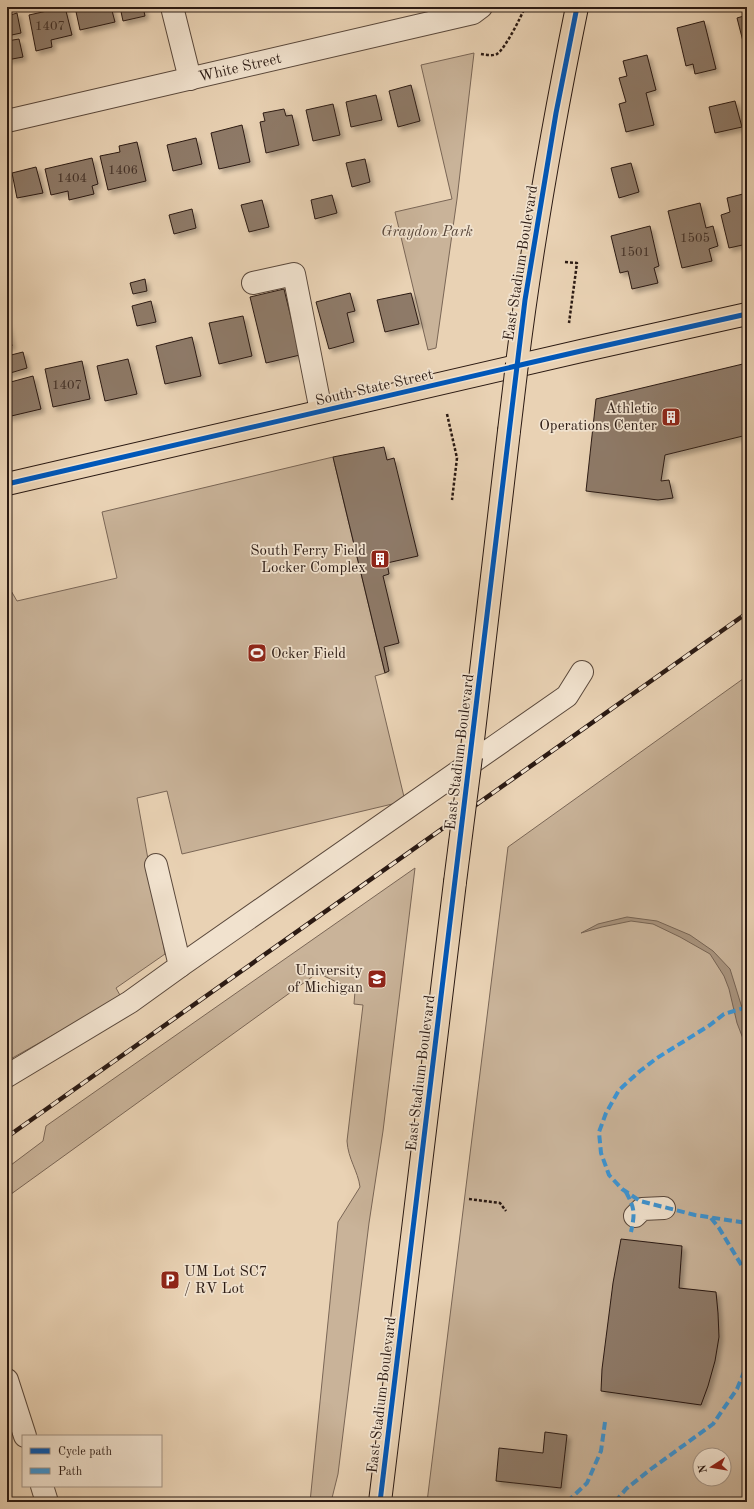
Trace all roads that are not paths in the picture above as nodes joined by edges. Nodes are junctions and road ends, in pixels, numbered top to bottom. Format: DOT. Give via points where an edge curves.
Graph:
graph roads {
  1 [pos="172,7"];
  2 [pos="577,7"];
  3 [pos="477,10"];
  4 [pos="190,79"];
  5 [pos="7,121"];
  6 [pos="253,283"];
  7 [pos="747,314"];
  8 [pos="321,411"];
  9 [pos="7,484"];
  10 [pos="582,672"];
  11 [pos="156,865"];
  12 [pos="180,966"];
  13 [pos="7,1076"];
  14 [pos="664,1208"];
  15 [pos="635,1216"];
  16 [pos="7,1380"];
  17 [pos="25,1435"];
  18 [pos="42,1487"];
  19 [pos="47,1502"];
  20 [pos="380,1502"];
  1 -- 4 [label="street"];
  2 -- 20 [label="main road, East Stadium Boulevard, bridge" via="556,113 525,300"];
  3 -- 4 [label="street, White Street"];
  4 -- 5 [label="street, White Street"];
  6 -- 8 [label="street" via="294,274"];
  7 -- 8 [label="main road, South State Street"];
  8 -- 9 [label="main road, South State Street"];
  10 -- 12 [label="street" via="567,696"];
  11 -- 12 [label="street"];
  12 -- 13 [label="street" via="130,1002"];
  14 -- 15 [label="street" via="642,1210"];
  16 -- 17 [label="street"];
  18 -- 19 [label="street"];
}
